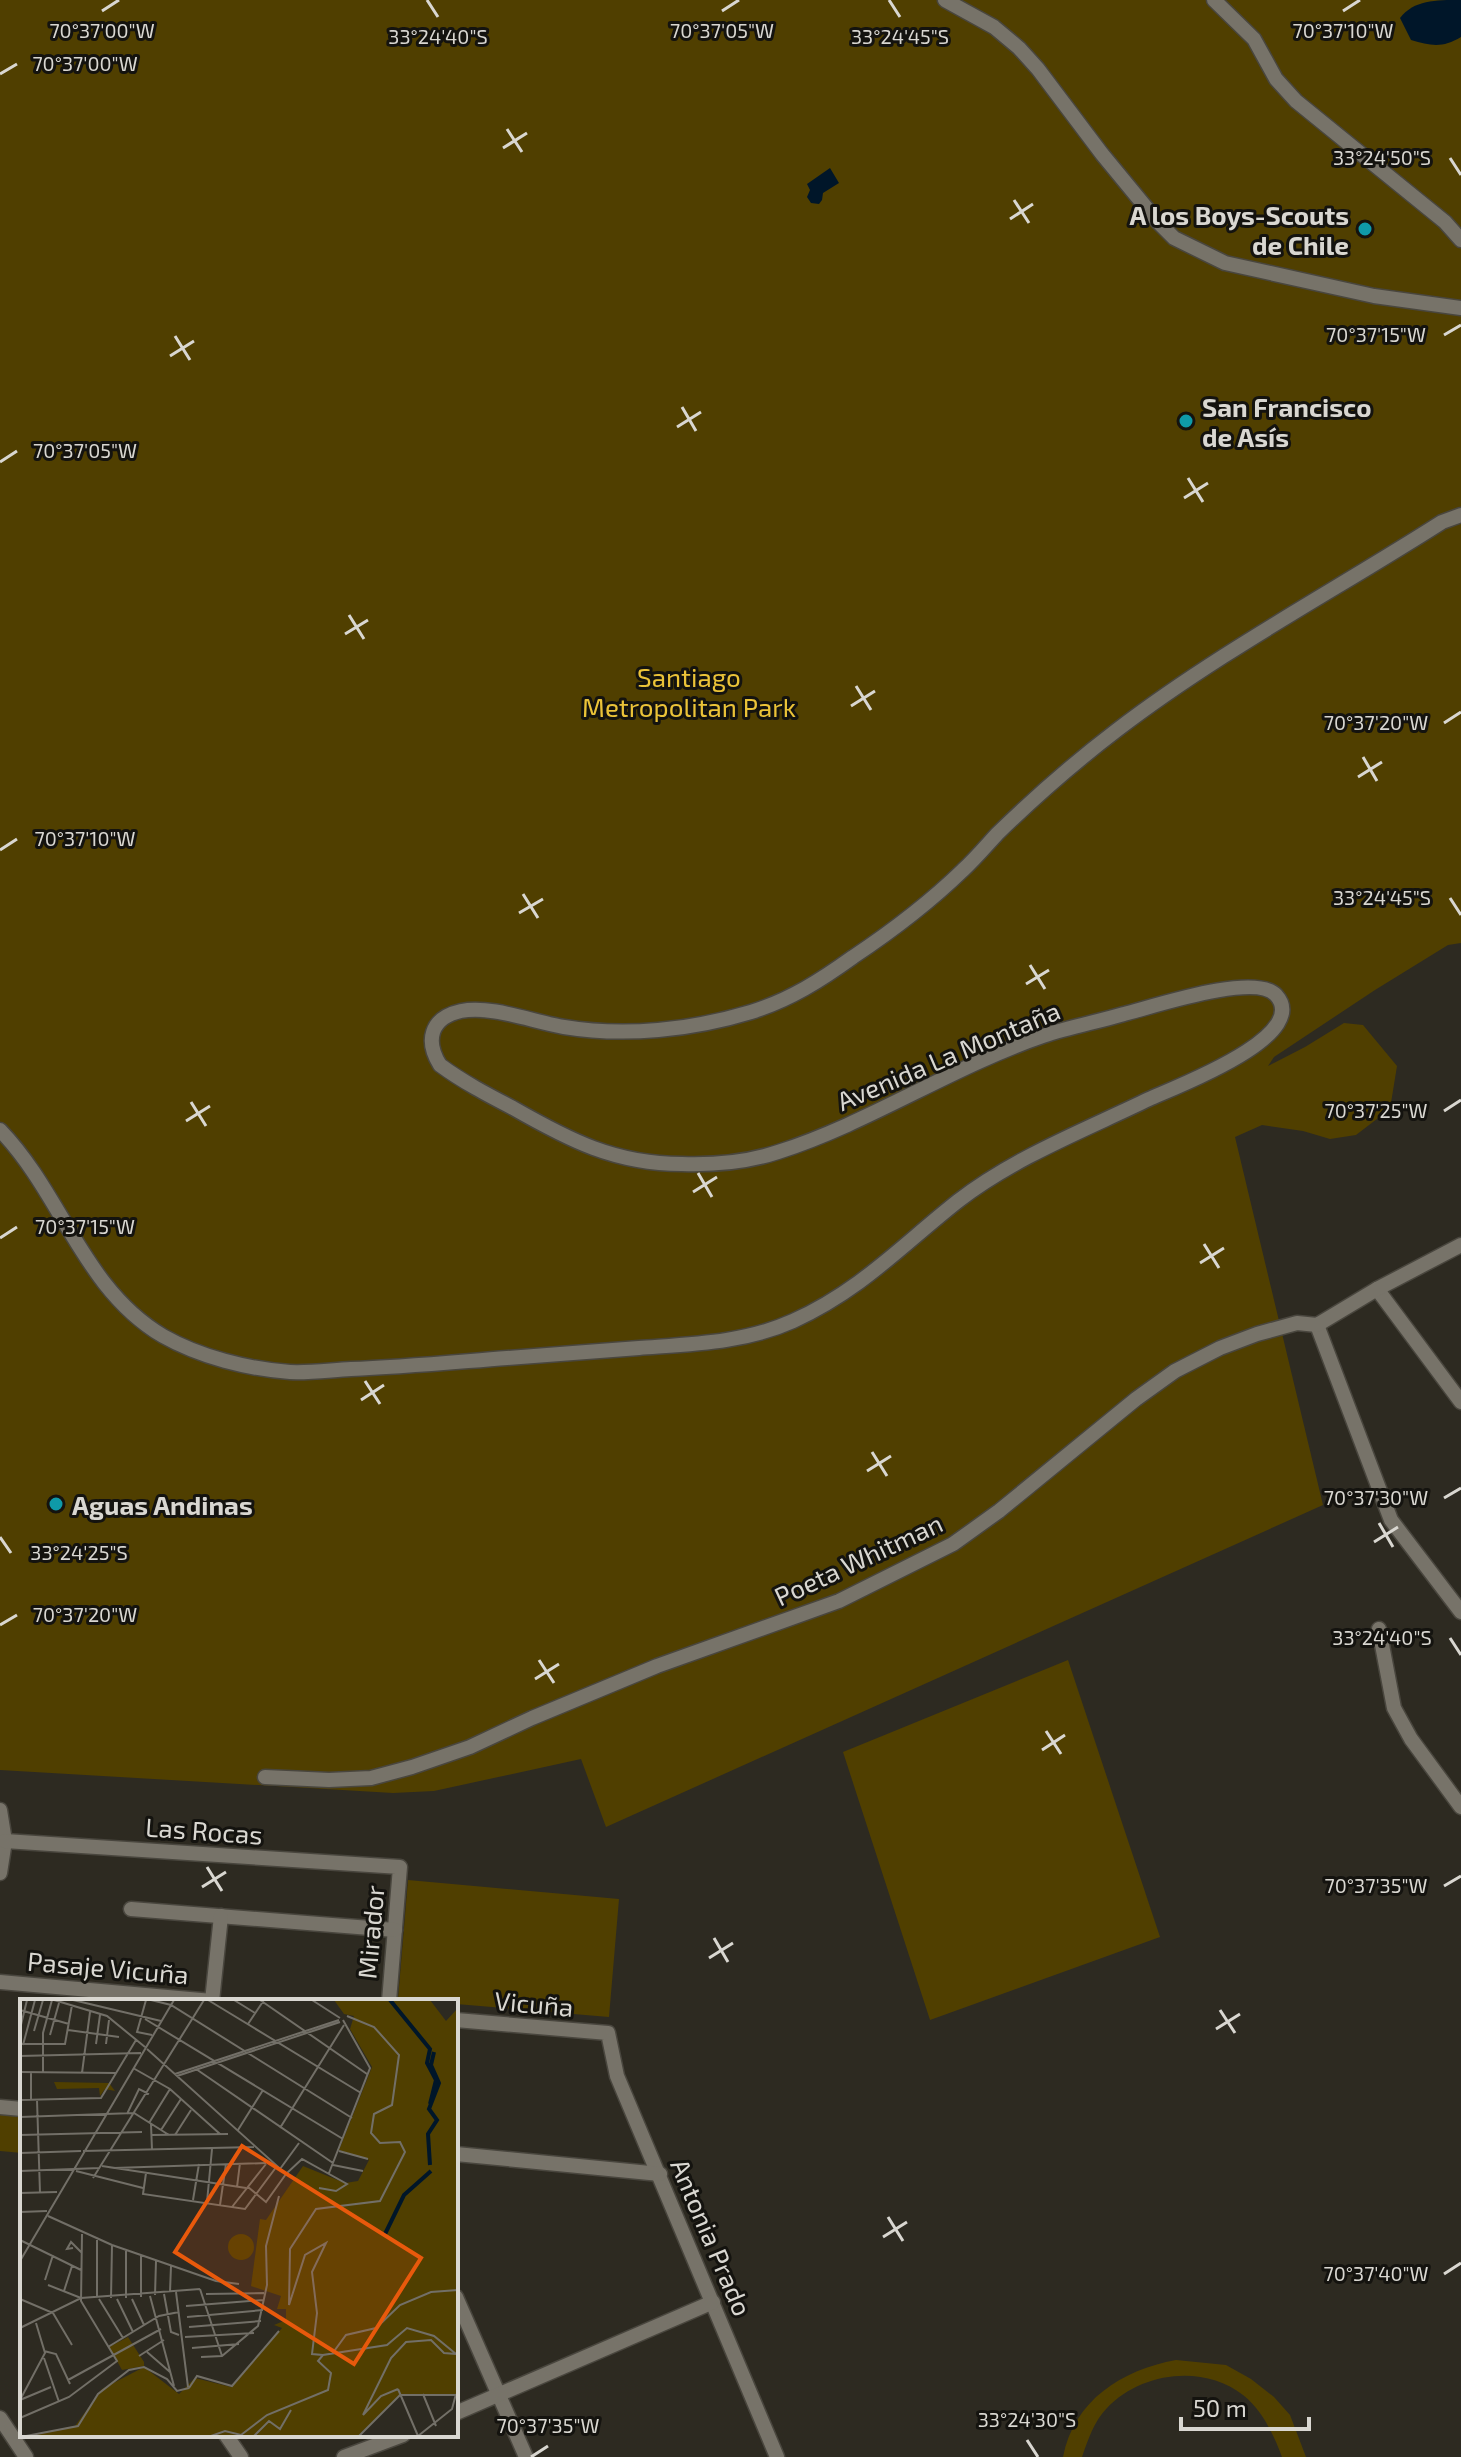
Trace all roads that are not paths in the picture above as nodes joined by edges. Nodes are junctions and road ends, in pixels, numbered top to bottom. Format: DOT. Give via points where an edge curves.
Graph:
graph roads {
  1 [pos="945,0"];
  2 [pos="1214,0"];
  3 [pos="1461,240"];
  4 [pos="1461,308"];
  5 [pos="1461,515"];
  6 [pos="0,1130"];
  7 [pos="1461,1245"];
  8 [pos="1377,1289"];
  9 [pos="1317,1325"];
  10 [pos="1461,1402"];
  11 [pos="1461,1612"];
  12 [pos="1379,1629"];
  13 [pos="265,1777"];
  14 [pos="1461,1807"];
  15 [pos="0,1810"];
  16 [pos="5,1841"];
  17 [pos="400,1867"];
  18 [pos="0,1873"];
  19 [pos="131,1909"];
  20 [pos="221,1916"];
  21 [pos="395,1930"];
  22 [pos="0,1982"];
  23 [pos="190,1999"];
  24 [pos="212,1999"];
  25 [pos="389,1999"];
  26 [pos="458,2020"];
  27 [pos="608,2033"];
  28 [pos="458,2154"];
  29 [pos="660,2174"];
  30 [pos="458,2302"];
  31 [pos="713,2302"];
  32 [pos="499,2395"];
  33 [pos="458,2412"];
  34 [pos="0,2418"];
  35 [pos="227,2437"];
  36 [pos="398,2437"];
  37 [pos="771,2455"];
  38 [pos="26,2457"];
  39 [pos="241,2457"];
  40 [pos="344,2457"];
  41 [pos="526,2457"];
  1 -- 4 [label="street" via="994,27 1019,48 1174,238 1225,263 1374,296"];
  2 -- 3 [label="street" via="1254,39 1276,79 1296,101"];
  5 -- 6 [label="street, Avenida La Montaña" via="1182,683 1042,793 889,933 785,1000 716,1021 653,1030 565,1027 476,1009 451,1014 434,1028 432,1052 440,1065 547,1128 611,1155 685,1165 781,1152 1045,1035 1224,989 1261,987 1275,994 1280,1017 1272,1032 1252,1048 1008,1168 848,1291 782,1326 721,1342 376,1368 291,1372 238,1363 161,1334 120,1301 92,1267 33,1168"];
  7 -- 8 [label="street, Poeta Whitman"];
  8 -- 9 [label="street, Poeta Whitman"];
  8 -- 10 [label="street"];
  9 -- 11 [label="street" via="1391,1520"];
  9 -- 13 [label="street, Poeta Whitman" via="1297,1323 1257,1334 1175,1371 953,1544 839,1601 657,1666 412,1767 371,1778"];
  12 -- 14 [label="street" via="1397,1716"];
  15 -- 16 [label="street"];
  16 -- 17 [label="street, Las Rocas"];
  16 -- 18 [label="street"];
  17 -- 21 [label="street, Mirador"];
  19 -- 20 [label="street"];
  20 -- 21 [label="street"];
  20 -- 24 [label="street"];
  21 -- 25 [label="street, Mirador"];
  22 -- 23 [label="street, Pasaje Vicuña"];
  26 -- 27 [label="street, Vicuña"];
  27 -- 29 [label="street, Antonia Prado" via="617,2076"];
  28 -- 29 [label="street"];
  29 -- 31 [label="street, Antonia Prado"];
  30 -- 32 [label="street"];
  31 -- 32 [label="street"];
  31 -- 37 [label="street, Antonia Prado"];
  32 -- 33 [label="street"];
  32 -- 41 [label="street"];
  34 -- 38 [label="street"];
  35 -- 39 [label="street"];
  36 -- 40 [label="street"];
}
